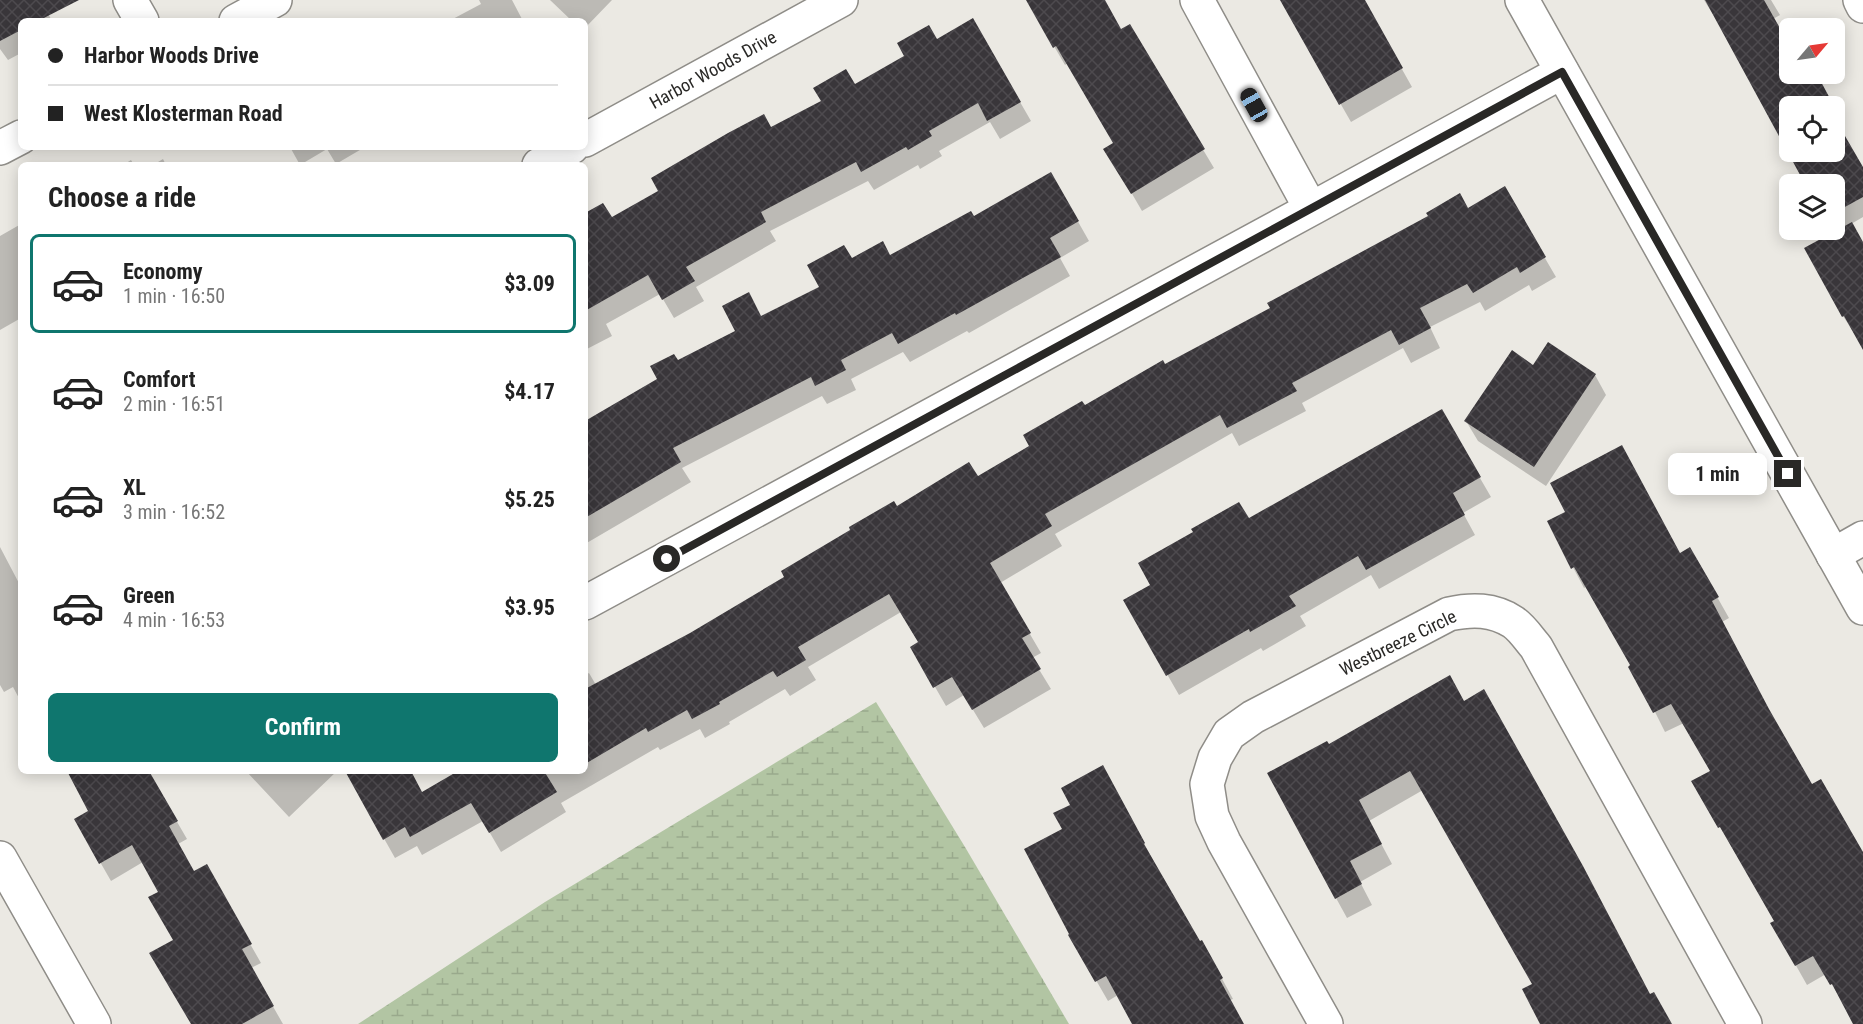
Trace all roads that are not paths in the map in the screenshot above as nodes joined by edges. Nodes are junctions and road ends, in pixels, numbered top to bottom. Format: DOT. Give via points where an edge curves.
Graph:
graph roads {
  1 [pos="130,0"];
  2 [pos="275,0"];
  3 [pos="841,0"];
  4 [pos="1197,0"];
  5 [pos="1522,0"];
  6 [pos="1860,0"];
  7 [pos="1863,6"];
  8 [pos="140,18"];
  9 [pos="242,18"];
  10 [pos="1562,72"];
  11 [pos="588,138"];
  12 [pos="18,139"];
  13 [pos="0,148"];
  14 [pos="566,150"];
  15 [pos="544,162"];
  16 [pos="1311,209"];
  17 [pos="1863,538"];
  18 [pos="1833,555"];
  19 [pos="588,601"];
  20 [pos="1863,608"];
  21 [pos="0,858"];
  22 [pos="94,1024"];
  23 [pos="1326,1024"];
  24 [pos="1745,1024"];
  1 -- 8 [label="street"];
  2 -- 9 [label="street"];
  3 -- 11 [label="street, Harbor Woods Drive"];
  4 -- 16 [label="street"];
  5 -- 10 [label="street"];
  6 -- 7 [label="street"];
  10 -- 16 [label="street"];
  10 -- 18 [label="street"];
  12 -- 13 [label="street"];
  14 -- 15 [label="street"];
  16 -- 19 [label="street"];
  17 -- 18 [label="street"];
  18 -- 20 [label="street"];
  21 -- 22 [label="street"];
  23 -- 24 [label="street, Westbreeze Circle" via="1224,842 1212,816 1206,784 1229,734 1253,717 1449,614 1469,610 1488,611 1514,623 1536,647"];
}
